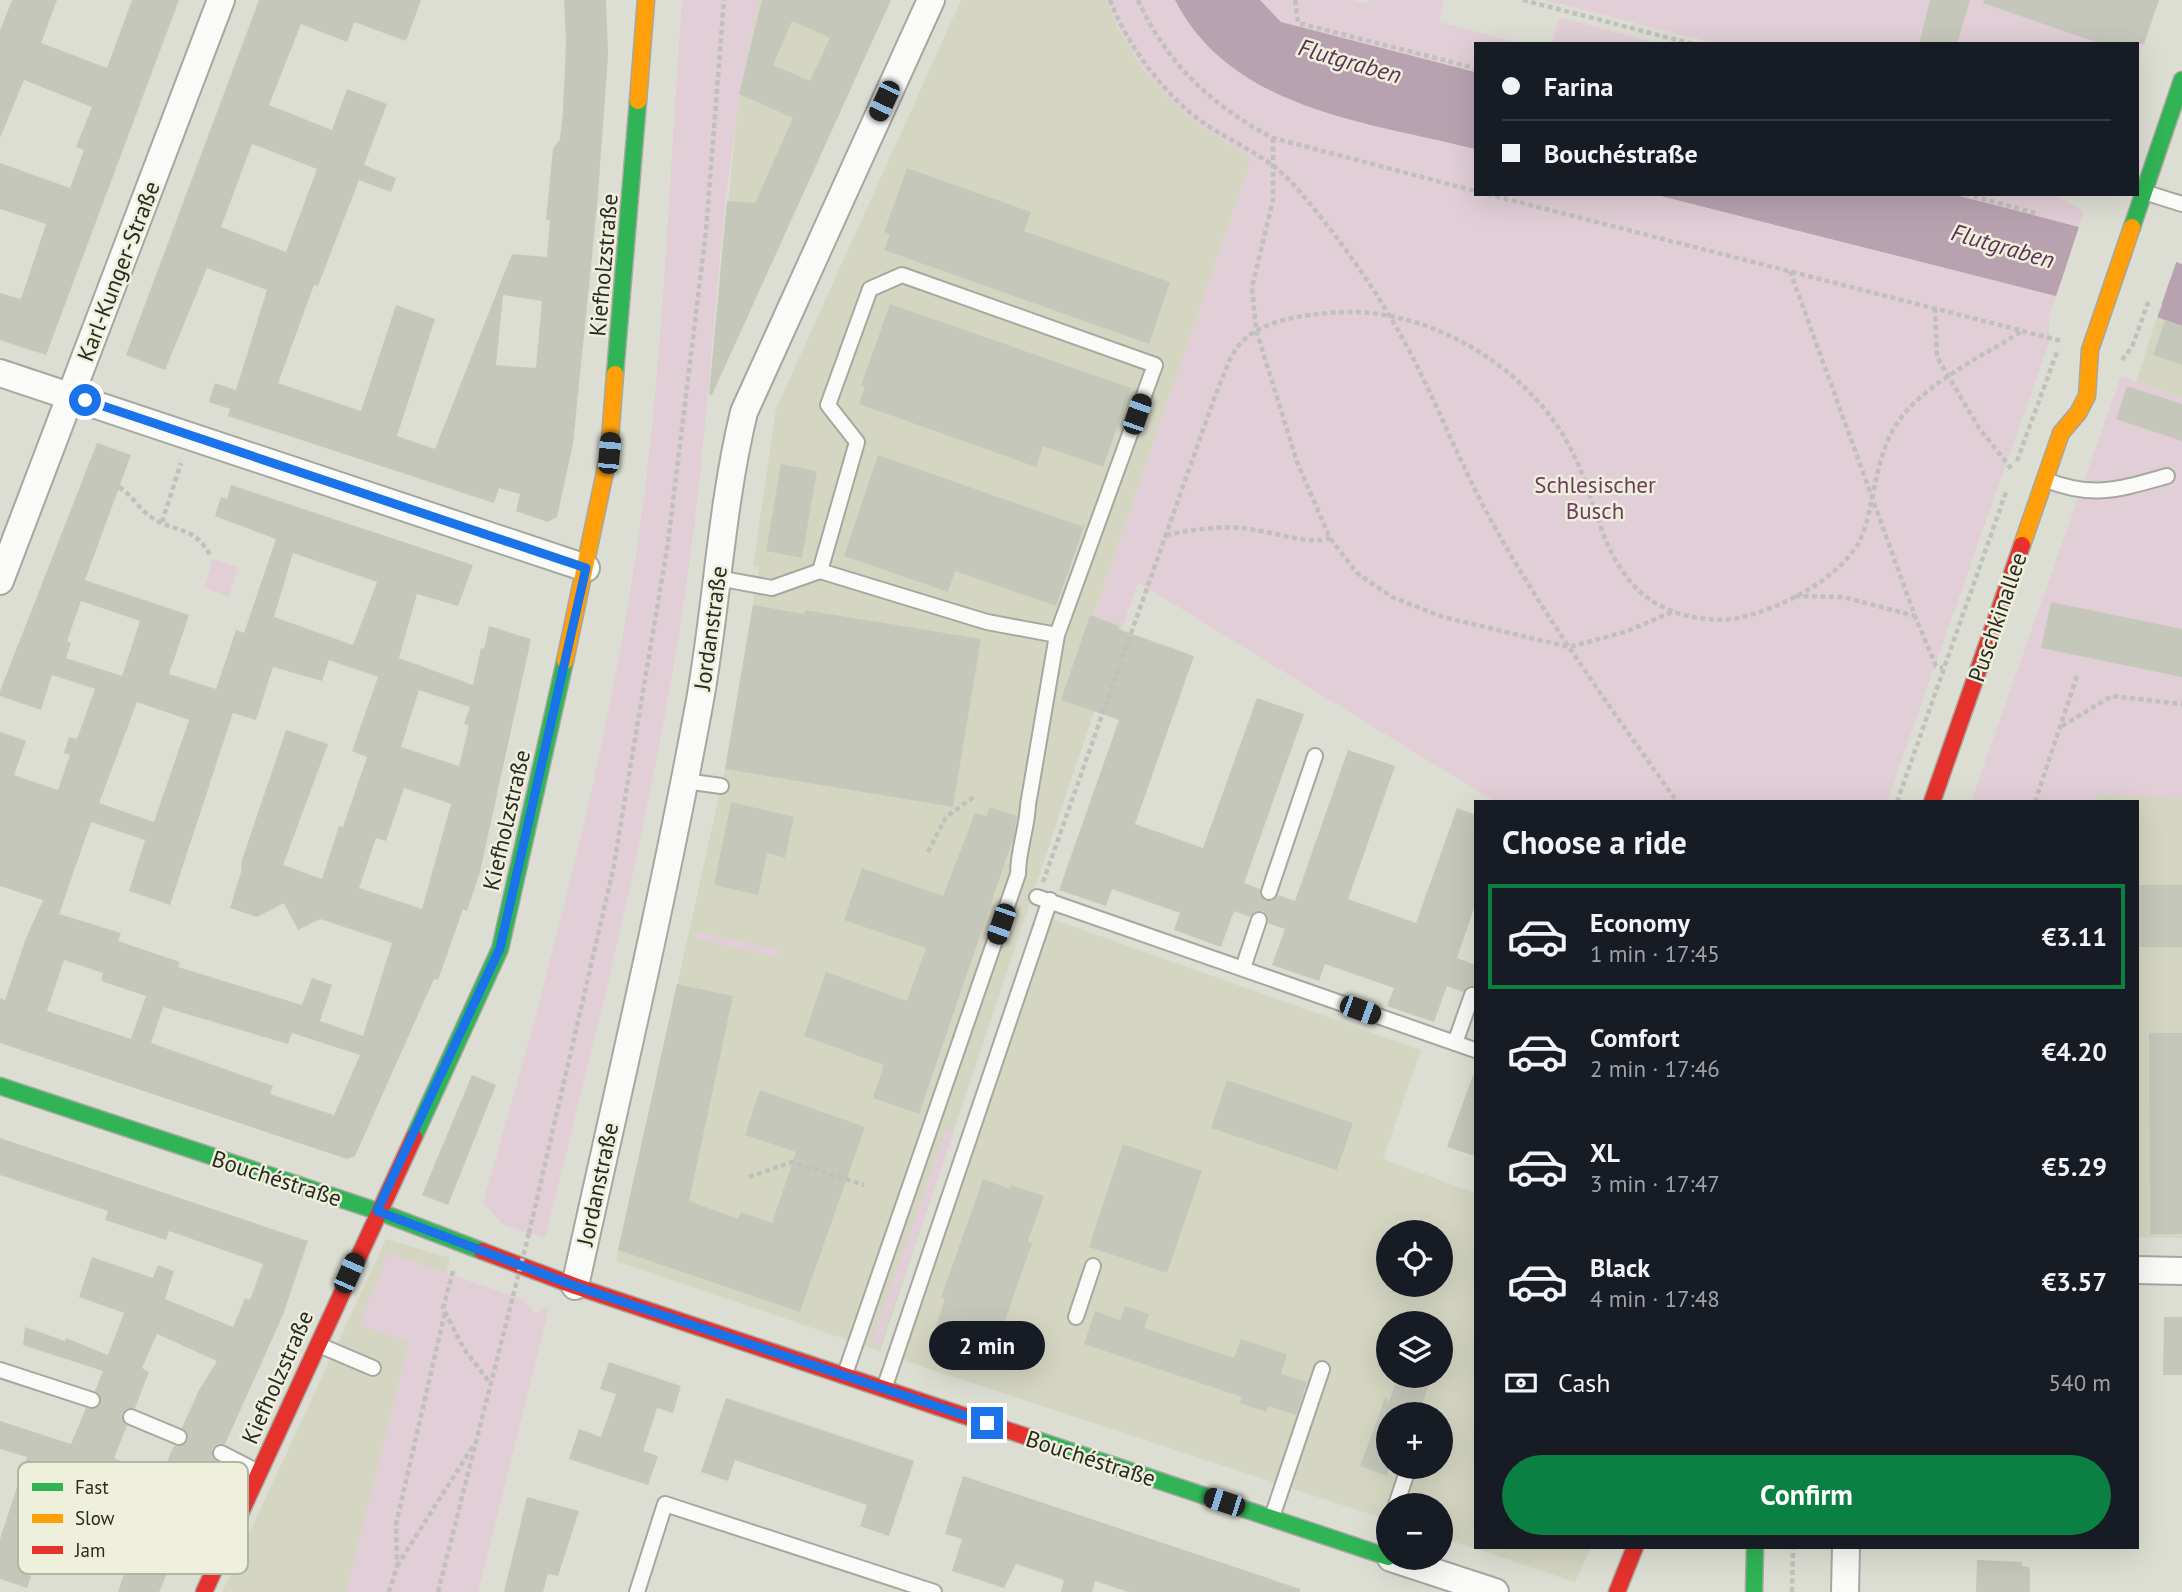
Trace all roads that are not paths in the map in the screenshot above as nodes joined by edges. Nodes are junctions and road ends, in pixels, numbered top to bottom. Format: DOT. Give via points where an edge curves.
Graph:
graph roads {
  1 [pos="221,0"];
  2 [pos="646,0"];
  3 [pos="931,0"];
  4 [pos="2182,79"];
  5 [pos="2144,193"];
  6 [pos="2182,204"];
  7 [pos="2092,343"];
  8 [pos="2073,368"];
  9 [pos="0,373"];
  10 [pos="70,395"];
  11 [pos="2057,413"];
  12 [pos="2061,433"];
  13 [pos="2167,476"];
  14 [pos="2045,479"];
  15 [pos="586,568"];
  16 [pos="821,571"];
  17 [pos="718,578"];
  18 [pos="0,580"];
  19 [pos="1057,635"];
  20 [pos="1315,756"];
  21 [pos="685,781"];
  22 [pos="721,786"];
  23 [pos="1933,800"];
  24 [pos="1269,892"];
  25 [pos="1259,920"];
  26 [pos="1243,968"];
  27 [pos="1472,995"];
  28 [pos="1455,1043"];
  29 [pos="1474,1050"];
  30 [pos="0,1086"];
  31 [pos="377,1211"];
  32 [pos="1093,1266"];
  33 [pos="2139,1270"];
  34 [pos="2182,1271"];
  35 [pos="575,1286"];
  36 [pos="1076,1317"];
  37 [pos="317,1344"];
  38 [pos="373,1368"];
  39 [pos="1322,1369"];
  40 [pos="0,1370"];
  41 [pos="844,1375"];
  42 [pos="884,1389"];
  43 [pos="92,1400"];
  44 [pos="131,1417"];
  45 [pos="179,1437"];
  46 [pos="221,1453"];
  47 [pos="239,1462"];
  48 [pos="248,1466"];
  49 [pos="259,1472"];
  50 [pos="248,1496"];
  51 [pos="1272,1518"];
  52 [pos="1376,1548"];
  53 [pos="1634,1549"];
  54 [pos="1755,1549"];
  55 [pos="1846,1549"];
  56 [pos="1436,1570"];
  57 [pos="212,1574"];
  58 [pos="204,1592"];
  59 [pos="638,1592"];
  60 [pos="934,1592"];
  61 [pos="1494,1592"];
  62 [pos="1617,1592"];
  63 [pos="1754,1592"];
  64 [pos="1845,1592"];
  1 -- 10 [label="street, Karl-Kunger-Straße"];
  2 -- 15 [label="street, Kiefholzstraße" via="609,453"];
  3 -- 17 [label="street, Jordanstraße" via="744,412 733,459"];
  4 -- 5 [label="street"];
  5 -- 6 [label="lane"];
  5 -- 7 [label="street"];
  7 -- 8 [label="street"];
  7 -- 12 [label="street, Puschkinallee" via="2091,386 2081,412"];
  9 -- 10 [label="street"];
  10 -- 15 [label="street"];
  10 -- 18 [label="street, Karl-Kunger-Straße"];
  11 -- 12 [label="street"];
  12 -- 14 [label="street, Puschkinallee"];
  13 -- 14 [label="lane" via="2116,490 2085,491"];
  14 -- 23 [label="street, Puschkinallee"];
  15 -- 31 [label="street, Kiefholzstraße" via="500,948"];
  16 -- 17 [label="lane" via="772,588"];
  16 -- 19 [label="lane" via="987,622"];
  16 -- 19 [label="lane" via="857,442 828,405 870,289 902,275 1154,365"];
  17 -- 21 [label="street, Jordanstraße"];
  19 -- 41 [label="lane" via="1018,874"];
  20 -- 24 [label="lane"];
  21 -- 22 [label="lane"];
  21 -- 35 [label="street, Jordanstraße"];
  25 -- 26 [label="lane"];
  26 -- 28 [label="lane"];
  26 -- 42 [label="lane" via="1043,899"];
  27 -- 28 [label="lane"];
  28 -- 29 [label="lane"];
  30 -- 31 [label="street, Bouchéstraße"];
  31 -- 35 [label="street, Bouchéstraße"];
  31 -- 37 [label="street, Kiefholzstraße"];
  32 -- 36 [label="lane"];
  33 -- 34 [label="street"];
  35 -- 41 [label="street, Bouchéstraße"];
  37 -- 38 [label="lane"];
  37 -- 49 [label="street, Kiefholzstraße"];
  39 -- 51 [label="lane"];
  40 -- 43 [label="lane"];
  41 -- 42 [label="street, Bouchéstraße"];
  42 -- 51 [label="street, Bouchéstraße"];
  44 -- 45 [label="lane"];
  46 -- 47 [label="lane"];
  48 -- 49 [label="lane"];
  49 -- 50 [label="street, Kiefholzstraße"];
  51 -- 52 [label="street, Bouchéstraße"];
  53 -- 62 [label="street"];
  54 -- 63 [label="street"];
  55 -- 64 [label="street"];
  56 -- 61 [label="street, Bouchéstraße"];
  57 -- 58 [label="street, Kiefholzstraße"];
  59 -- 60 [label="lane" via="665,1504"];
}
